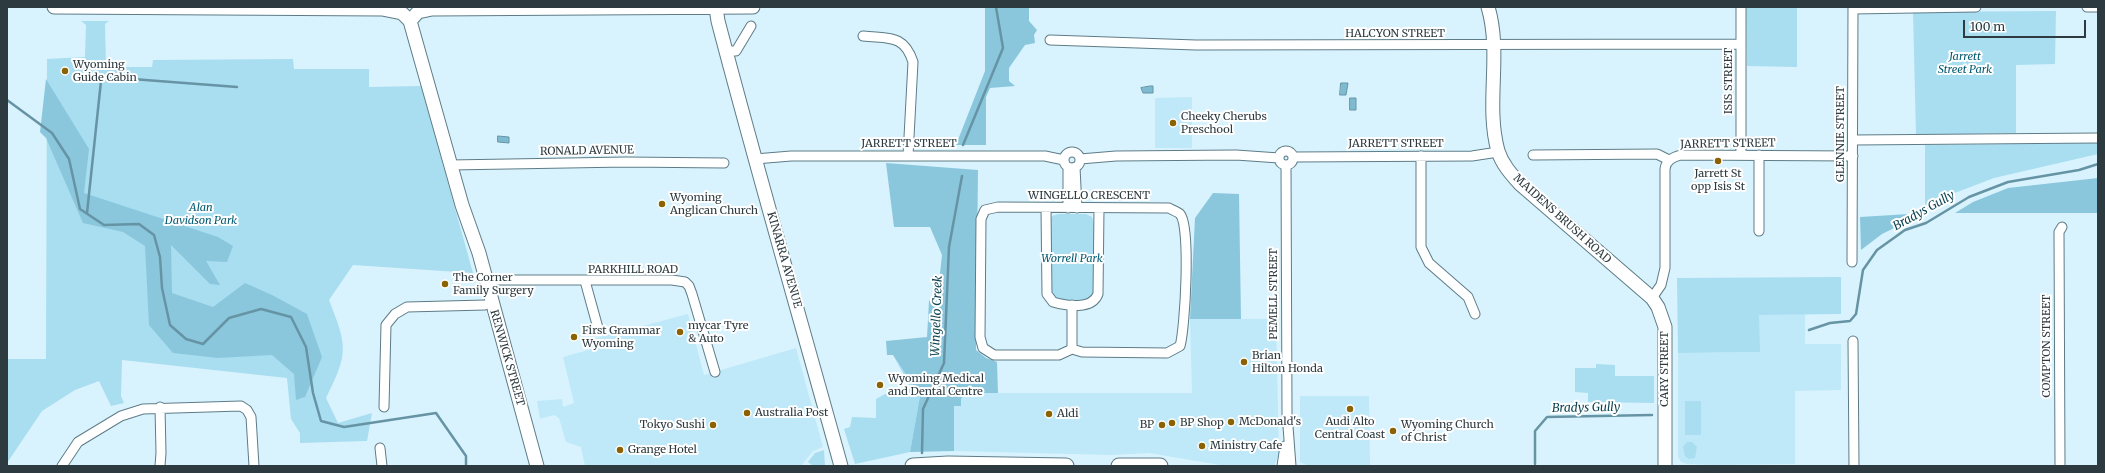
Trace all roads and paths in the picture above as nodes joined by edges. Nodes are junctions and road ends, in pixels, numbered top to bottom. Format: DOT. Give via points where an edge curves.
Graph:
graph roads {
  1 [pos="54,7"];
  2 [pos="754,7"];
  3 [pos="1488,7"];
  4 [pos="1741,7"];
  5 [pos="1976,7"];
  6 [pos="2087,7"];
  7 [pos="2098,7"];
  8 [pos="361,8"];
  9 [pos="716,8"];
  10 [pos="1853,8"];
  11 [pos="410,21"];
  12 [pos="751,26"];
  13 [pos="863,36"];
  14 [pos="1050,40"];
  15 [pos="1741,44"];
  16 [pos="1494,46"];
  17 [pos="726,51"];
  18 [pos="2098,138"];
  19 [pos="1854,140"];
  20 [pos="1498,152"];
  21 [pos="1533,155"];
  22 [pos="1741,155"];
  23 [pos="908,156"];
  24 [pos="1421,156"];
  25 [pos="1758,156"];
  26 [pos="1853,156"];
  27 [pos="754,158"];
  28 [pos="1080,159"];
  29 [pos="1669,160"];
  30 [pos="1283,162"];
  31 [pos="724,163"];
  32 [pos="1069,164"];
  33 [pos="450,165"];
  34 [pos="1073,208"];
  35 [pos="1046,209"];
  36 [pos="1099,209"];
  37 [pos="2062,227"];
  38 [pos="1759,231"];
  39 [pos="1852,262"];
  40 [pos="482,281"];
  41 [pos="585,281"];
  42 [pos="1652,298"];
  43 [pos="489,305"];
  44 [pos="1072,305"];
  45 [pos="1475,314"];
  46 [pos="598,328"];
  47 [pos="1853,341"];
  48 [pos="1072,349"];
  49 [pos="499,358"];
  50 [pos="715,372"];
  51 [pos="160,407"];
  52 [pos="384,407"];
  53 [pos="524,416"];
  54 [pos="1287,423"];
  55 [pos="380,448"];
  56 [pos="62,466"];
  57 [pos="160,466"];
  58 [pos="254,466"];
  59 [pos="382,466"];
  60 [pos="529,466"];
  61 [pos="533,466"];
  62 [pos="537,466"];
  63 [pos="841,466"];
  64 [pos="913,466"];
  65 [pos="1066,466"];
  66 [pos="1119,466"];
  67 [pos="1160,466"];
  68 [pos="1282,466"];
  69 [pos="1291,466"];
  70 [pos="1665,466"];
  71 [pos="1854,466"];
  72 [pos="2060,466"];
  1 -- 8 [label="street"];
  2 -- 9 [label="street"];
  3 -- 16 [label="street, MAIDENS BRUSH ROAD"];
  4 -- 15 [label="street, ISIS STREET"];
  5 -- 10 [label="street"];
  6 -- 7 [label="street"];
  8 -- 11 [label="street" via="393,9 402,12"];
  9 -- 11 [label="street" via="432,9 418,12"];
  9 -- 17 [label="street, KINARRA AVENUE"];
  10 -- 19 [label="street, GLENNIE STREET"];
  11 -- 33 [label="street, RENWICK STREET"];
  12 -- 17 [label="street" via="736,51"];
  13 -- 23 [label="street" via="891,39 900,42 909,50 913,62"];
  14 -- 16 [label="street, HALCYON STREET" via="1196,45"];
  15 -- 16 [label="street, HALCYON STREET"];
  15 -- 22 [label="street, ISIS STREET"];
  16 -- 20 [label="street, MAIDENS BRUSH ROAD" via="1494,116"];
  17 -- 27 [label="street, KINARRA AVENUE"];
  18 -- 19 [label="street"];
  19 -- 26 [label="street, GLENNIE STREET"];
  20 -- 24 [label="street, JARRETT STREET" via="1472,156"];
  20 -- 42 [label="street, MAIDENS BRUSH ROAD" via="1506,168 1520,184"];
  21 -- 29 [label="street, JARRETT STREET" via="1657,154"];
  22 -- 25 [label="street, JARRETT STREET"];
  22 -- 29 [label="street, JARRETT STREET" via="1681,155"];
  23 -- 27 [label="street, JARRETT STREET"];
  23 -- 32 [label="street, JARRETT STREET" via="1045,156"];
  24 -- 30 [label="street, JARRETT STREET" via="1294,157 1292,162"];
  24 -- 45 [label="street" via="1421,247 1429,263 1468,297"];
  25 -- 26 [label="street, JARRETT STREET"];
  25 -- 38 [label="street"];
  26 -- 39 [label="street, GLENNIE STREET"];
  27 -- 63 [label="street, KINARRA AVENUE"];
  28 -- 30 [label="street" via="1116,156 1205,156"];
  28 -- 32 [label="street" via="1080,163"];
  28 -- 32 [label="street" via="1076,152 1072,151 1065,155"];
  29 -- 42 [label="street" via="1665,169 1664,277"];
  30 -- 54 [label="street, PEMELL STREET"];
  31 -- 33 [label="street, RONALD AVENUE"];
  32 -- 34 [label="street"];
  33 -- 40 [label="street, RENWICK STREET" via="462,205 469,246"];
  34 -- 35 [label="street, WINGELLO CRESCENT"];
  34 -- 36 [label="street, WINGELLO CRESCENT"];
  35 -- 44 [label="street" via="1047,294 1053,302"];
  35 -- 48 [label="street, WINGELLO CRESCENT" via="998,207 985,210 981,219 980,336 983,348 994,355 1058,355"];
  36 -- 44 [label="street" via="1098,294 1096,300 1091,303"];
  36 -- 48 [label="street, WINGELLO CRESCENT" via="1169,208 1180,214 1185,225 1186,277 1182,339 1180,346 1168,353 1082,352"];
  37 -- 72 [label="street, COMPTON STREET" via="2059,232 2058,334"];
  40 -- 41 [label="street, PARKHILL ROAD"];
  40 -- 43 [label="street, RENWICK STREET"];
  41 -- 46 [label="street"];
  41 -- 50 [label="street, PARKHILL ROAD" via="685,282 692,294"];
  42 -- 70 [label="street, CARY STREET" via="1665,327"];
  43 -- 49 [label="street, RENWICK STREET"];
  43 -- 52 [label="street" via="407,307 395,314 386,325"];
  43 -- 53 [label="street, RENWICK STREET"];
  44 -- 48 [label="street"];
  47 -- 71 [label="street"];
  49 -- 53 [label="street" via="517,406"];
  49 -- 60 [label="street, RENWICK STREET"];
  51 -- 56 [label="street" via="143,408 100,427 78,442"];
  51 -- 57 [label="street"];
  51 -- 58 [label="street" via="241,406 247,410 252,426"];
  53 -- 61 [label="street" via="522,427"];
  53 -- 62 [label="street, RENWICK STREET"];
  54 -- 68 [label="street, PEMELL STREET"];
  54 -- 69 [label="street, PEMELL STREET"];
  55 -- 59 [label="street"];
  64 -- 65 [label="main road"];
  66 -- 67 [label="main road"];
}
